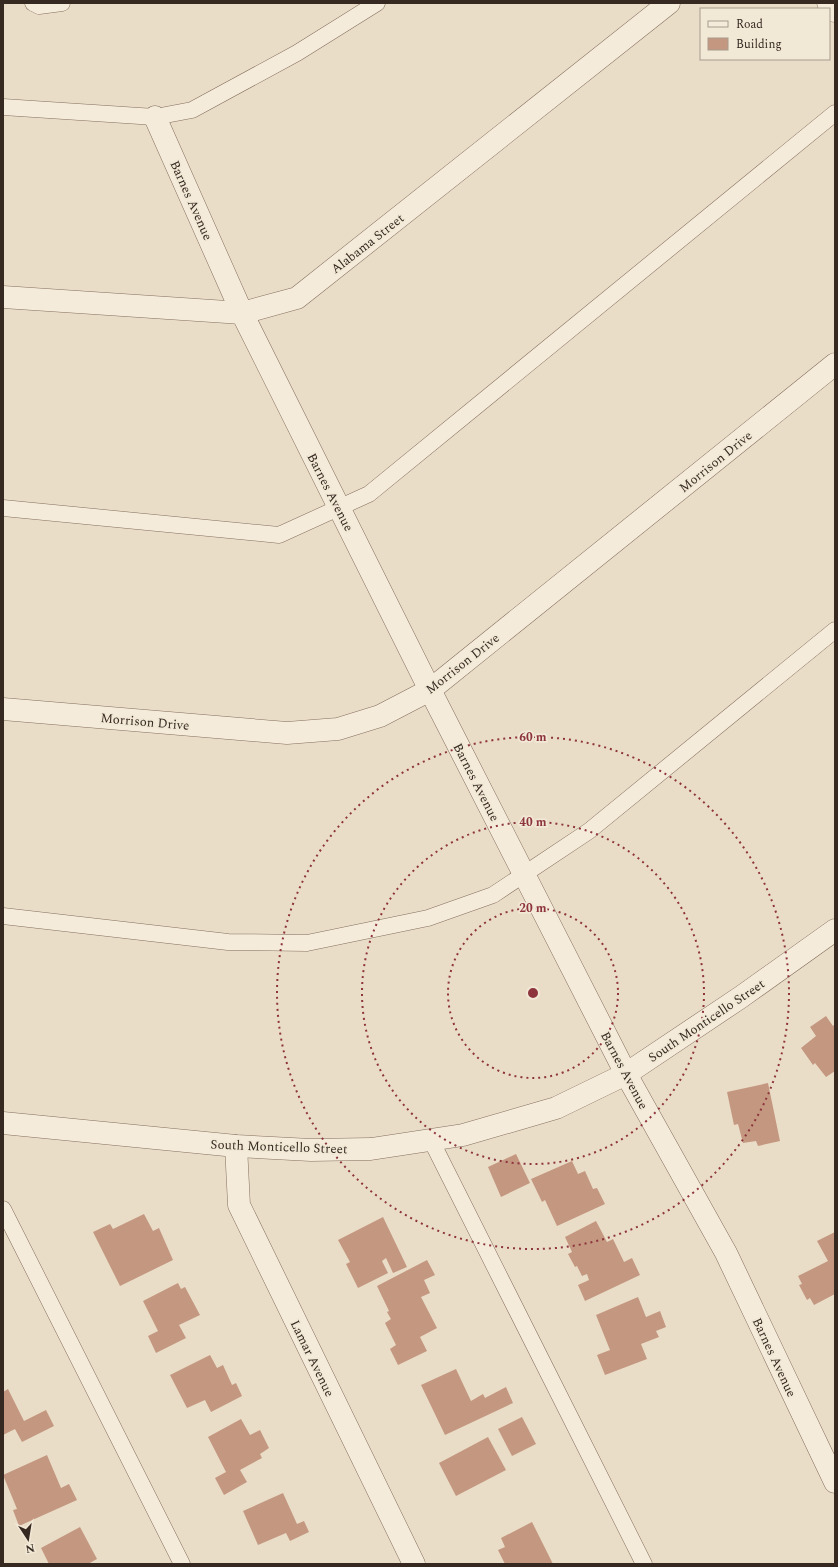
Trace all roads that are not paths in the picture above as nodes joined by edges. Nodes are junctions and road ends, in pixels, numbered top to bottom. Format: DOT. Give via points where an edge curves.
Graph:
graph roads {
  1 [pos="33,3"];
  2 [pos="62,3"];
  3 [pos="378,3"];
  4 [pos="669,3"];
  5 [pos="828,3"];
  6 [pos="835,11"];
  7 [pos="3,107"];
  8 [pos="835,113"];
  9 [pos="155,117"];
  10 [pos="3,297"];
  11 [pos="242,313"];
  12 [pos="835,364"];
  13 [pos="339,507"];
  14 [pos="3,508"];
  15 [pos="835,630"];
  16 [pos="430,690"];
  17 [pos="3,709"];
  18 [pos="524,875"];
  19 [pos="3,916"];
  20 [pos="835,930"];
  21 [pos="626,1074"];
  22 [pos="3,1123"];
  23 [pos="431,1140"];
  24 [pos="236,1146"];
  25 [pos="3,1209"];
  26 [pos="835,1482"];
  27 [pos="182,1564"];
  28 [pos="414,1564"];
  29 [pos="644,1564"];
  1 -- 2 [label="lane" via="38,6"];
  3 -- 9 [label="lane" via="297,54 192,110"];
  4 -- 11 [label="street, Alabama Street" via="297,298"];
  5 -- 6 [label="street"];
  7 -- 9 [label="lane"];
  8 -- 13 [label="lane" via="369,494"];
  9 -- 11 [label="street, Barnes Avenue"];
  10 -- 11 [label="street, Alabama Street"];
  11 -- 13 [label="street, Barnes Avenue"];
  12 -- 16 [label="street, Morrison Drive"];
  13 -- 14 [label="lane" via="279,535"];
  13 -- 16 [label="street, Barnes Avenue"];
  15 -- 18 [label="lane" via="589,831"];
  16 -- 17 [label="street, Morrison Drive" via="380,716 338,729 287,733"];
  16 -- 18 [label="street, Barnes Avenue"];
  18 -- 19 [label="lane" via="493,895 428,918 307,943 228,942"];
  18 -- 21 [label="street, Barnes Avenue"];
  20 -- 21 [label="street, South Monticello Street"];
  21 -- 23 [label="street, South Monticello Street" via="556,1108 463,1135"];
  21 -- 26 [label="street, Barnes Avenue" via="726,1253"];
  22 -- 24 [label="street, South Monticello Street"];
  23 -- 24 [label="street, South Monticello Street" via="371,1149 310,1150"];
  23 -- 29 [label="lane"];
  24 -- 28 [label="street, Lamar Avenue" via="239,1205"];
  25 -- 27 [label="lane"];
}
